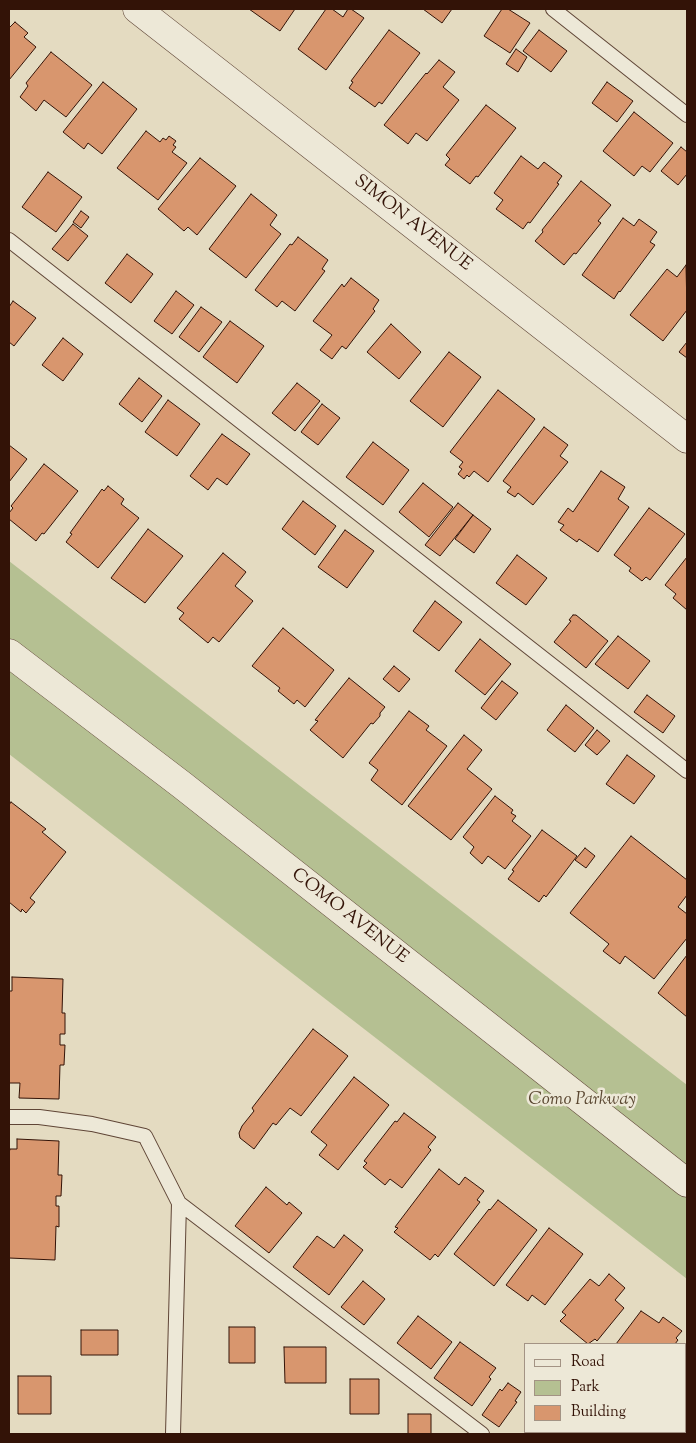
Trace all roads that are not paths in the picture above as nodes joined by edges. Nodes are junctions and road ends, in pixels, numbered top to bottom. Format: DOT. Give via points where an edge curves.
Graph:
graph roads {
  1 [pos="137,9"];
  2 [pos="553,9"];
  3 [pos="687,115"];
  4 [pos="9,240"];
  5 [pos="687,439"];
  6 [pos="9,653"];
  7 [pos="687,771"];
  8 [pos="9,1117"];
  9 [pos="687,1183"];
  10 [pos="179,1204"];
  11 [pos="173,1434"];
  12 [pos="482,1434"];
  1 -- 5 [label="street, SIMON AVENUE"];
  2 -- 3 [label="lane"];
  4 -- 7 [label="lane"];
  6 -- 9 [label="street, COMO AVENUE" via="182,785"];
  8 -- 10 [label="lane" via="39,1117 92,1124 145,1136"];
  10 -- 11 [label="lane"];
  10 -- 12 [label="lane"];
}
